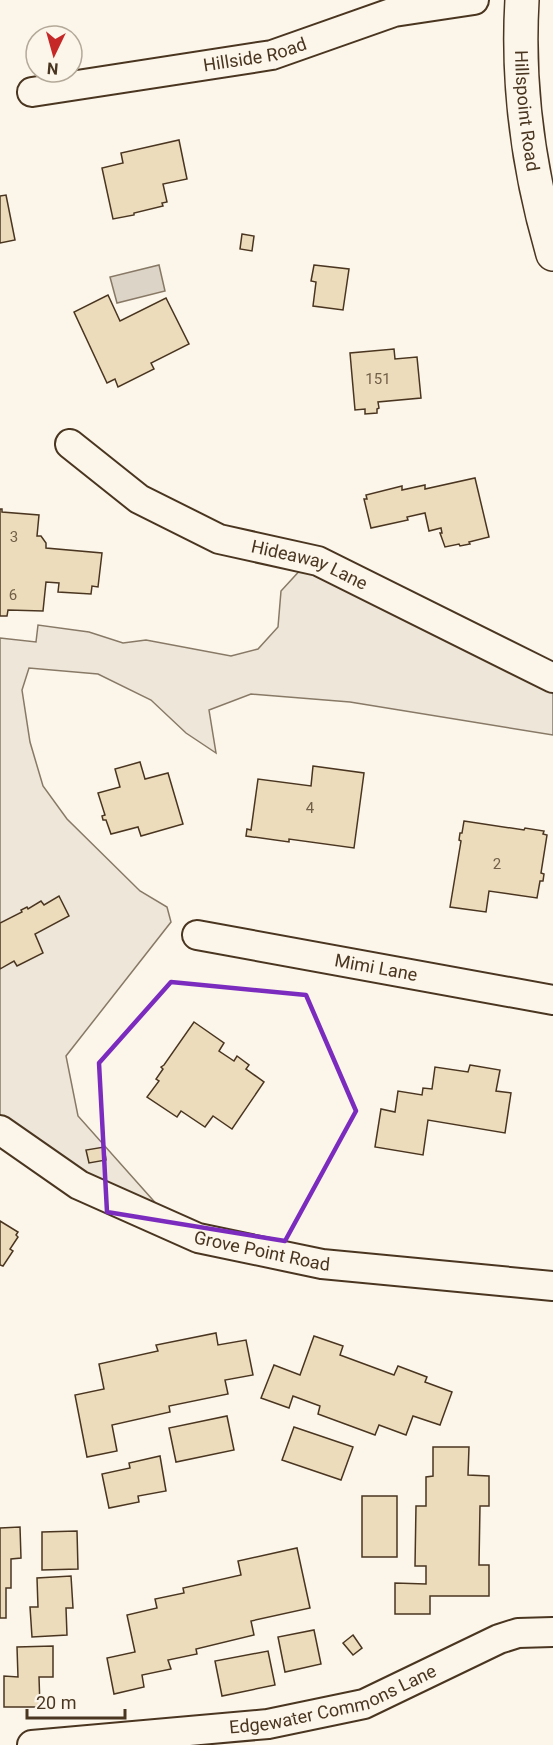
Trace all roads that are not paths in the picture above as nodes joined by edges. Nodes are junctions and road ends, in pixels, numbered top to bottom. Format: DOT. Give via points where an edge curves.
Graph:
graph roads {
  1 [pos="474,0"];
  2 [pos="522,0"];
  3 [pos="32,92"];
  4 [pos="553,254"];
  5 [pos="70,444"];
  6 [pos="553,678"];
  7 [pos="197,935"];
  8 [pos="553,1000"];
  9 [pos="0,1130"];
  10 [pos="553,1286"];
  11 [pos="553,1632"];
  12 [pos="32,1745"];
  1 -- 3 [label="street, Hillside Road" via="394,12 272,55"];
  2 -- 4 [label="street, Hillspoint Road" via="523,102 529,150"];
  5 -- 6 [label="street, Hideaway Lane" via="139,499 219,539 318,561"];
  7 -- 8 [label="street, Mimi Lane"];
  9 -- 10 [label="street, Grove Point Road" via="79,1185 198,1238 322,1264"];
  11 -- 12 [label="street, Edgewater Commons Lane" via="499,1639 364,1704 268,1724"];
}
